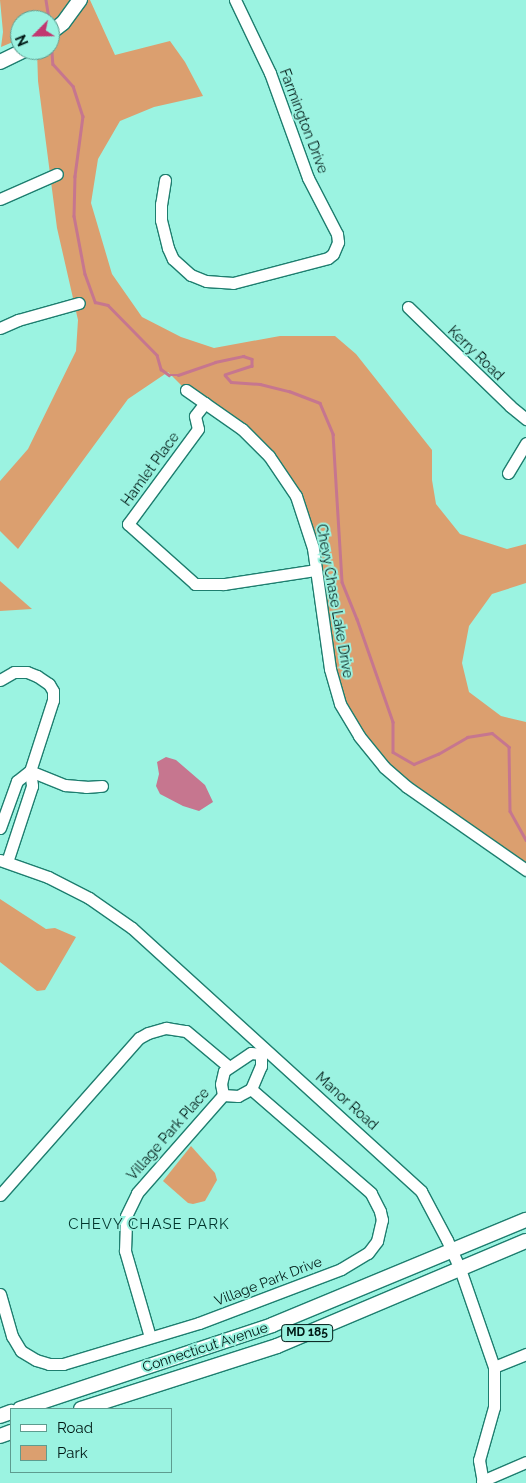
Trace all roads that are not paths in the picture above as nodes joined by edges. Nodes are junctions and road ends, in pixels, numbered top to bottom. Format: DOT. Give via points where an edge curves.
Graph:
graph roads {
  1 [pos="80,0"];
  2 [pos="235,0"];
  3 [pos="60,23"];
  4 [pos="57,174"];
  5 [pos="166,180"];
  6 [pos="0,199"];
  7 [pos="79,303"];
  8 [pos="408,307"];
  9 [pos="0,328"];
  10 [pos="186,390"];
  11 [pos="205,403"];
  12 [pos="526,419"];
  13 [pos="526,443"];
  14 [pos="508,473"];
  15 [pos="316,570"];
  16 [pos="0,680"];
  17 [pos="30,771"];
  18 [pos="102,786"];
  19 [pos="0,828"];
  20 [pos="3,861"];
  21 [pos="526,870"];
  22 [pos="263,1052"];
  23 [pos="229,1067"];
  24 [pos="251,1089"];
  25 [pos="223,1095"];
  26 [pos="0,1195"];
  27 [pos="526,1220"];
  28 [pos="526,1241"];
  29 [pos="452,1251"];
  30 [pos="460,1269"];
  31 [pos="0,1294"];
  32 [pos="150,1337"];
  33 [pos="526,1354"];
  34 [pos="494,1367"];
  35 [pos="23,1408"];
  36 [pos="85,1408"];
  37 [pos="526,1462"];
  38 [pos="482,1482"];
  1 -- 3 [label="main road"];
  2 -- 5 [label="street, Farmington Drive" via="270,73 308,178 338,242 328,258 234,283 206,281 190,275 173,259 168,248 161,220"];
  4 -- 6 [label="street"];
  7 -- 9 [label="street"];
  8 -- 12 [label="street, Kerry Road"];
  10 -- 11 [label="street, Chevy Chase Lake Drive"];
  11 -- 15 [label="street, Chevy Chase Lake Drive" via="242,430 269,456 285,478 306,521"];
  11 -- 15 [label="street, Hamlet Place" via="194,416 198,429 128,524 195,584 224,584"];
  13 -- 14 [label="street"];
  15 -- 21 [label="street, Chevy Chase Lake Drive" via="330,669 340,704 359,736 384,767 407,787"];
  16 -- 17 [label="street" via="14,672 27,672 44,681 52,691 53,700"];
  17 -- 18 [label="street" via="65,785"];
  17 -- 19 [label="street" via="17,781"];
  17 -- 20 [label="street" via="32,786"];
  20 -- 22 [label="street, Manor Road" via="48,877 89,898 132,928"];
  22 -- 23 [label="street" via="251,1053"];
  22 -- 24 [label="street"];
  22 -- 29 [label="street, Manor Road" via="421,1191"];
  23 -- 25 [label="street, Village Park Place" via="224,1070 222,1078"];
  23 -- 26 [label="street" via="186,1031 166,1028 139,1038"];
  24 -- 25 [label="street, Village Park Place" via="238,1096"];
  24 -- 32 [label="street, Village Park Drive" via="370,1193 382,1220 376,1241 368,1253 341,1269 200,1323"];
  25 -- 32 [label="street, Village Park Place" via="137,1193 126,1216 125,1251"];
  27 -- 29 [label="main road, Connecticut Avenue / MD 185"];
  28 -- 30 [label="main road, Connecticut Avenue / MD 185"];
  29 -- 30 [label="street, Manor Road"];
  29 -- 35 [label="main road, Connecticut Avenue / MD 185" via="272,1325"];
  30 -- 34 [label="street, Manor Road"];
  30 -- 36 [label="main road, Connecticut Avenue / MD 185" via="277,1346"];
  31 -- 32 [label="street, Village Park Drive" via="12,1336 21,1351 49,1364 63,1364"];
  33 -- 34 [label="street"];
  34 -- 38 [label="street, Manor Road" via="494,1406 479,1460"];
  37 -- 38 [label="street"];
}
